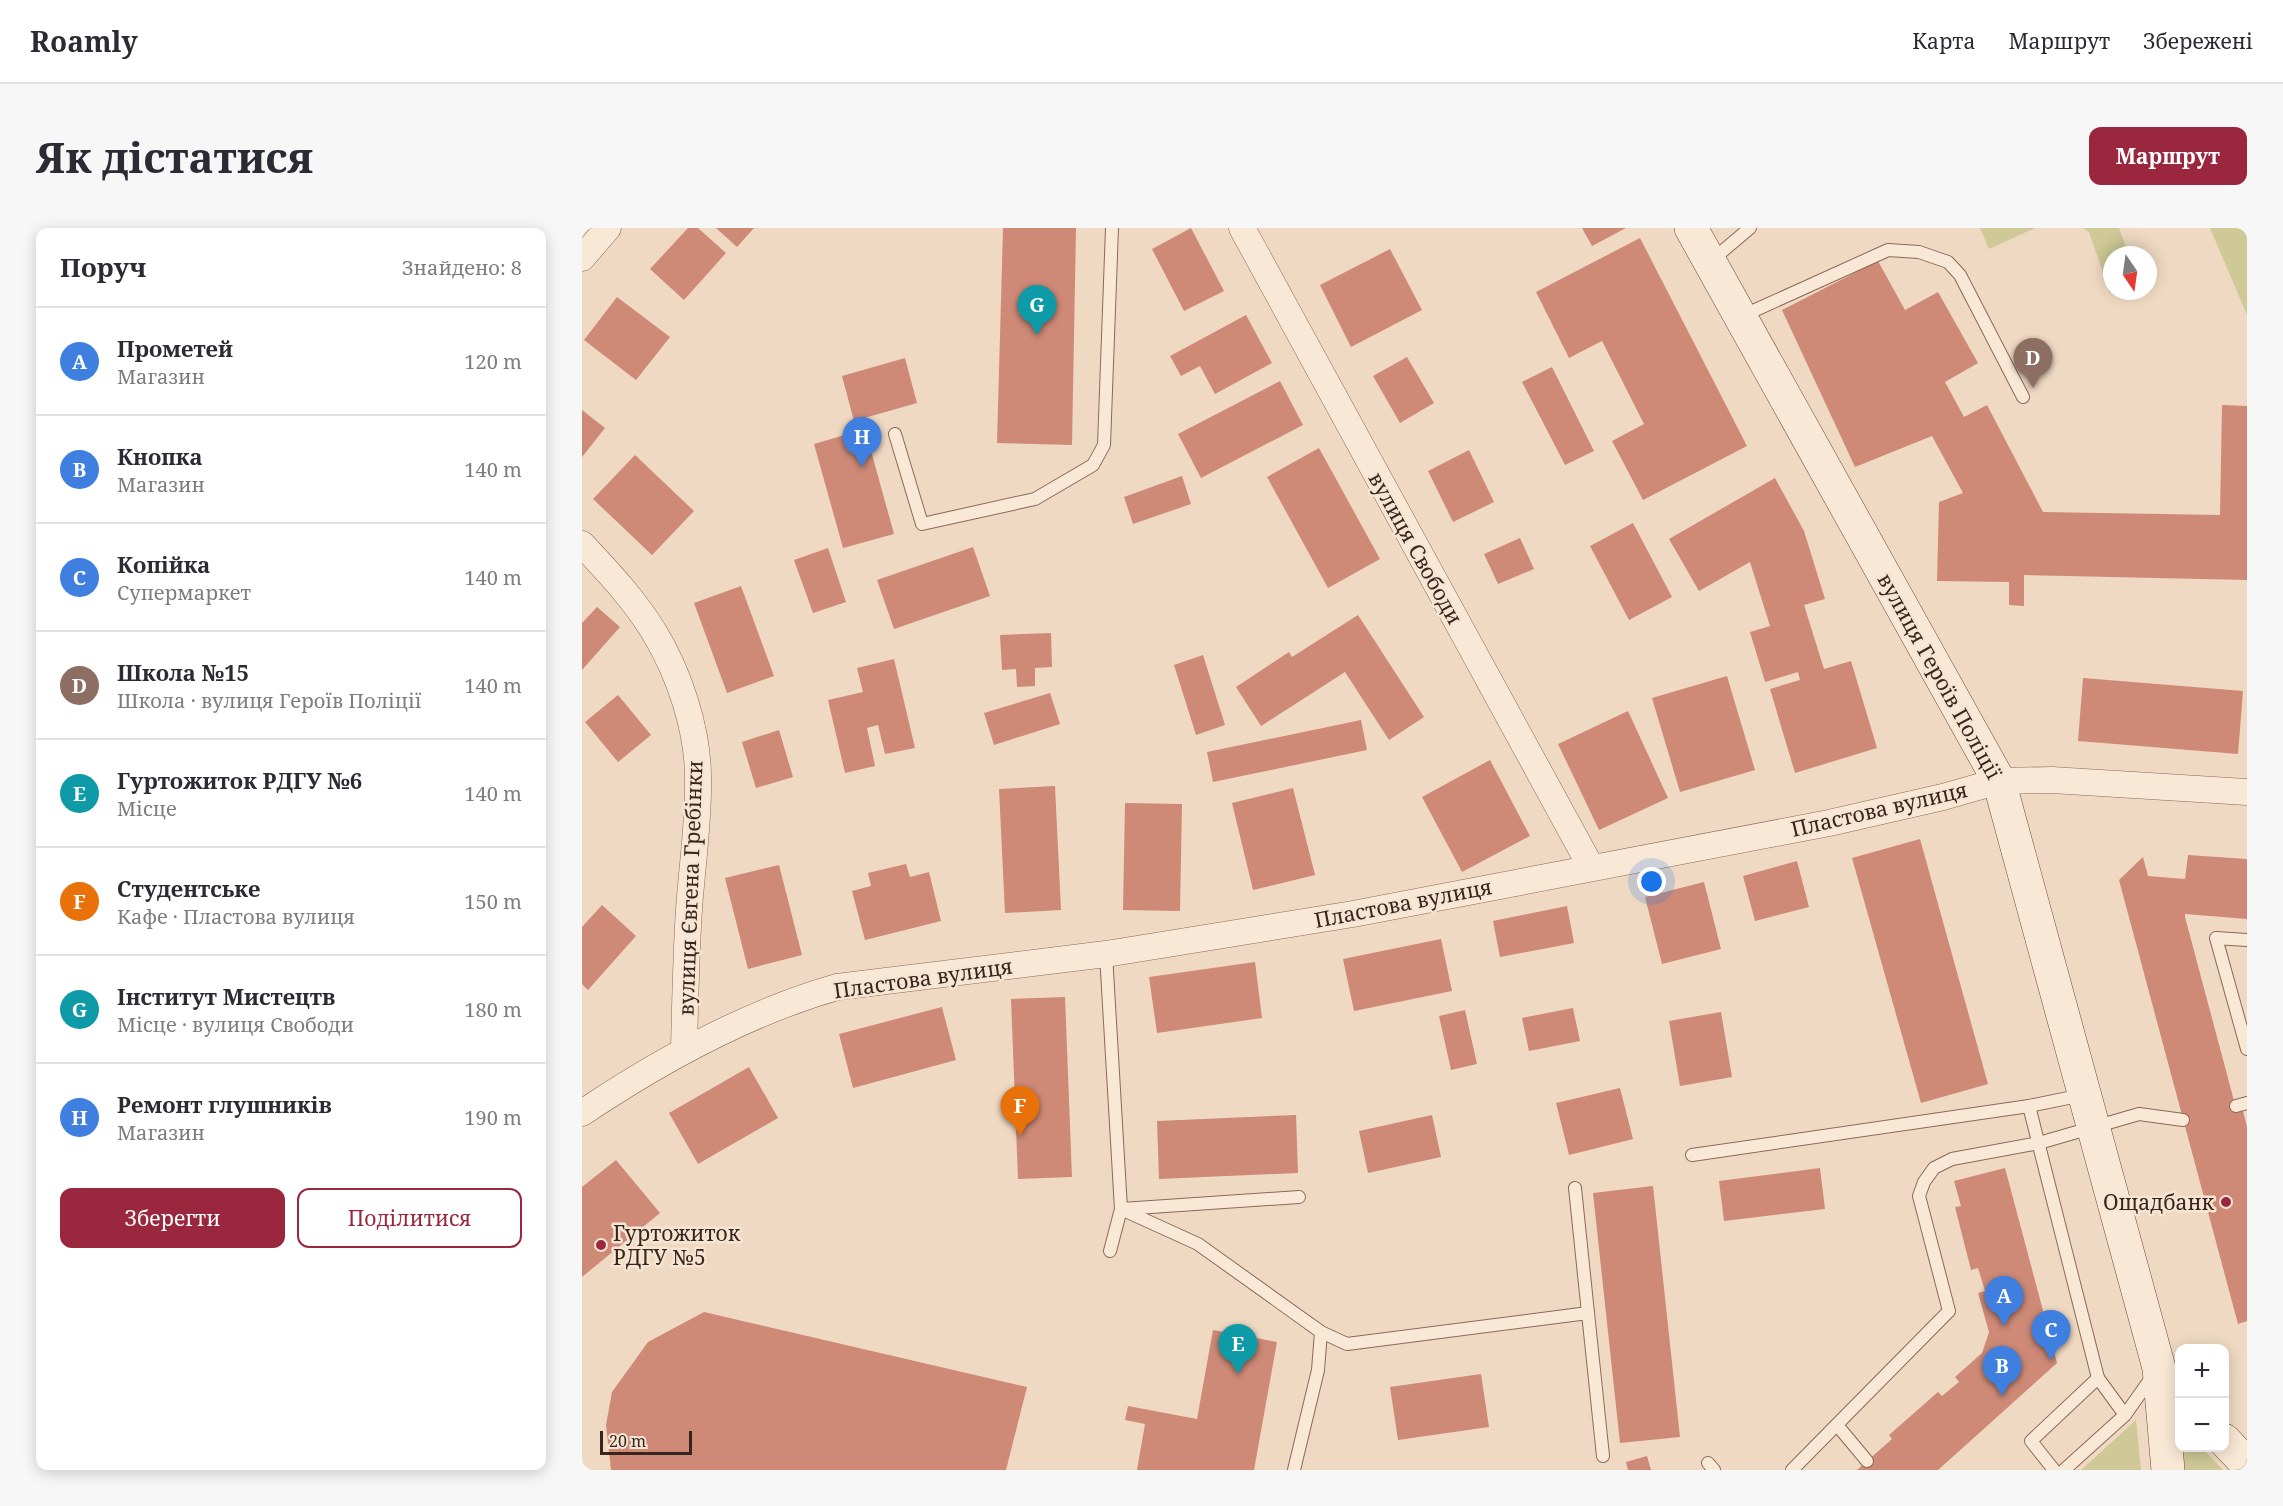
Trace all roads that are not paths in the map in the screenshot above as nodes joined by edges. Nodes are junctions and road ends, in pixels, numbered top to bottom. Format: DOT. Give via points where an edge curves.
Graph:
graph roads {
  1 [pos="608,228"];
  2 [pos="1112,228"];
  3 [pos="1242,228"];
  4 [pos="1691,228"];
  5 [pos="1750,228"];
  6 [pos="582,258"];
  7 [pos="1709,262"];
  8 [pos="1741,316"];
  9 [pos="2023,397"];
  10 [pos="895,434"];
  11 [pos="582,544"];
  12 [pos="2000,781"];
  13 [pos="2247,792"];
  14 [pos="1591,867"];
  15 [pos="2247,940"];
  16 [pos="1106,954"];
  17 [pos="2247,1049"];
  18 [pos="684,1050"];
  19 [pos="2084,1095"];
  20 [pos="2029,1106"];
  21 [pos="582,1113"];
  22 [pos="2183,1120"];
  23 [pos="2092,1127"];
  24 [pos="2038,1143"];
  25 [pos="1692,1155"];
  26 [pos="1575,1188"];
  27 [pos="1299,1197"];
  28 [pos="1121,1209"];
  29 [pos="1110,1251"];
  30 [pos="1588,1313"];
  31 [pos="1321,1332"];
  32 [pos="2098,1378"];
  33 [pos="2169,1379"];
  34 [pos="2125,1414"];
  35 [pos="1837,1425"];
  36 [pos="2229,1445"];
  37 [pos="1603,1456"];
  38 [pos="1867,1461"];
  39 [pos="2247,1464"];
  40 [pos="1294,1470"];
  41 [pos="1792,1470"];
  42 [pos="2054,1470"];
  43 [pos="2064,1470"];
  44 [pos="2168,1470"];
  1 -- 6 [label="street"];
  2 -- 10 [label="lane" via="1104,446 1093,465 1035,499 921,524"];
  3 -- 14 [label="street, вулиця Свободи"];
  4 -- 7 [label="street, вулиця Героїв Поліції"];
  5 -- 7 [label="lane"];
  7 -- 8 [label="street, вулиця Героїв Поліції"];
  8 -- 9 [label="lane" via="1888,250 1919,252 1948,262 1960,275"];
  8 -- 12 [label="street, вулиця Героїв Поліції"];
  11 -- 18 [label="street, вулиця Євгена Гребінки" via="625,590 654,632 672,667 695,745 698,777"];
  12 -- 13 [label="street, Пластова вулиця" via="2052,780"];
  12 -- 14 [label="street, Пластова вулиця" via="1829,823"];
  12 -- 19 [label="street, вулиця Героїв Поліції"];
  14 -- 16 [label="street, Пластова вулиця" via="1353,914"];
  15 -- 17 [label="lane" via="2216,938"];
  16 -- 18 [label="street, Пластова вулиця" via="837,987 767,1012"];
  16 -- 28 [label="lane"];
  18 -- 21 [label="street, Пластова вулиця"];
  19 -- 20 [label="lane"];
  19 -- 23 [label="street, вулиця Героїв Поліції"];
  20 -- 24 [label="lane"];
  20 -- 25 [label="lane"];
  22 -- 23 [label="lane" via="2139,1114"];
  23 -- 24 [label="lane"];
  23 -- 33 [label="street, вулиця Героїв Поліції"];
  24 -- 32 [label="lane"];
  24 -- 35 [label="lane" via="1952,1159 1934,1168 1924,1182 1919,1196 1922,1215 1949,1311"];
  26 -- 30 [label="lane"];
  27 -- 28 [label="lane"];
  28 -- 29 [label="lane"];
  28 -- 31 [label="lane" via="1198,1244"];
  30 -- 31 [label="lane" via="1347,1344"];
  30 -- 37 [label="lane"];
  31 -- 40 [label="lane" via="1318,1370"];
  32 -- 34 [label="lane"];
  32 -- 42 [label="lane" via="2031,1440"];
  33 -- 34 [label="lane"];
  33 -- 44 [label="street, вулиця Героїв Поліції"];
  34 -- 43 [label="lane"];
  35 -- 38 [label="lane"];
  35 -- 41 [label="lane"];
  36 -- 39 [label="street"];
}
